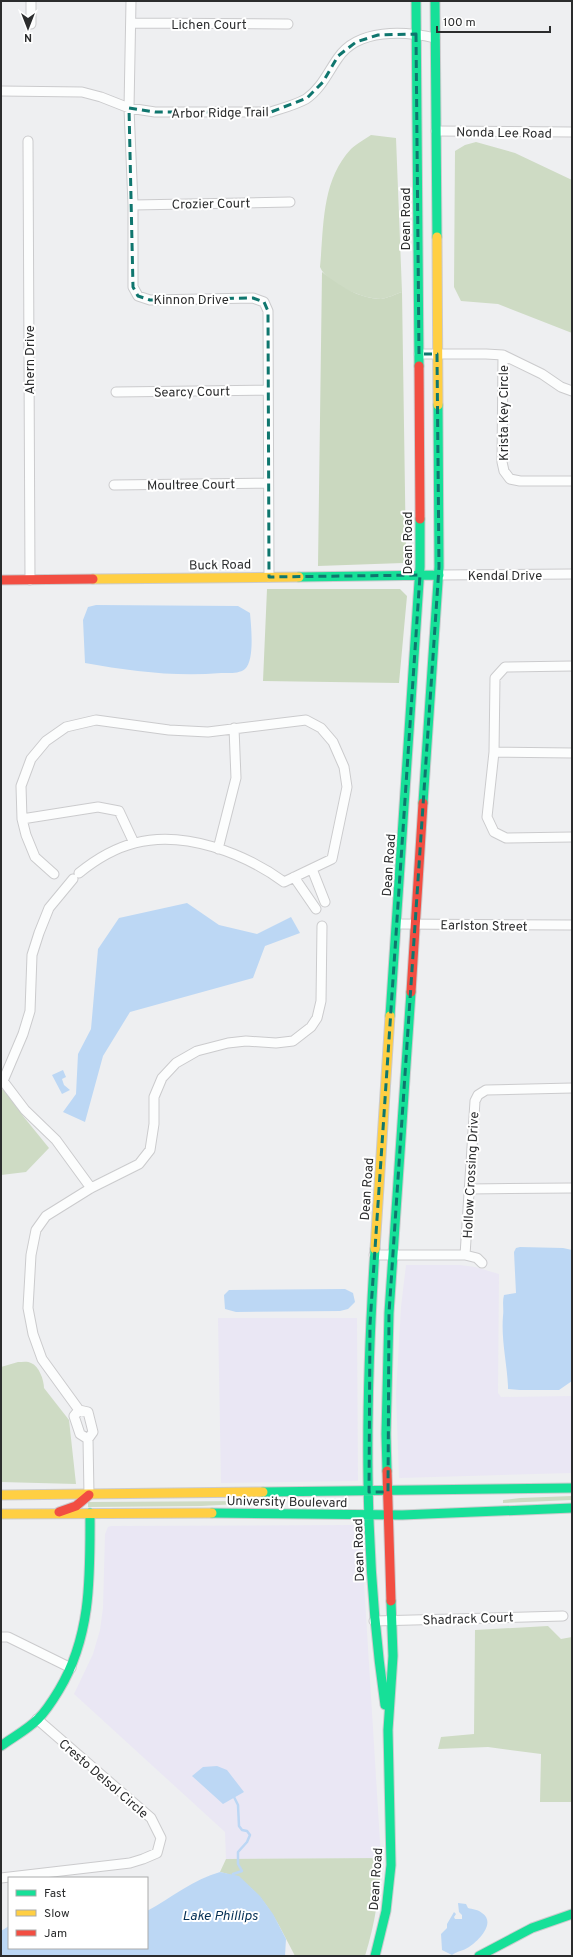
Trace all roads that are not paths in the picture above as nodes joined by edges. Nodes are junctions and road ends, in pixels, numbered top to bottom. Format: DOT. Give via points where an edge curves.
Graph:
graph roads {
  1 [pos="31,1"];
  2 [pos="131,1"];
  3 [pos="416,1"];
  4 [pos="435,1"];
  5 [pos="131,23"];
  6 [pos="31,24"];
  7 [pos="288,24"];
  8 [pos="416,34"];
  9 [pos="435,38"];
  10 [pos="1,91"];
  11 [pos="129,108"];
  12 [pos="436,131"];
  13 [pos="572,132"];
  14 [pos="28,141"];
  15 [pos="290,202"];
  16 [pos="133,205"];
  17 [pos="419,354"];
  18 [pos="438,354"];
  19 [pos="503,356"];
  20 [pos="268,390"];
  21 [pos="572,391"];
  22 [pos="116,392"];
  23 [pos="572,481"];
  24 [pos="267,483"];
  25 [pos="114,485"];
  26 [pos="572,574"];
  27 [pos="420,575"];
  28 [pos="439,575"];
  29 [pos="269,577"];
  30 [pos="1,580"];
  31 [pos="30,580"];
  32 [pos="572,666"];
  33 [pos="234,728"];
  34 [pos="494,752"];
  35 [pos="572,753"];
  36 [pos="22,819"];
  37 [pos="572,837"];
  38 [pos="134,843"];
  39 [pos="218,849"];
  40 [pos="312,868"];
  41 [pos="54,874"];
  42 [pos="294,877"];
  43 [pos="325,902"];
  44 [pos="316,910"];
  45 [pos="397,924"];
  46 [pos="415,924"];
  47 [pos="572,925"];
  48 [pos="322,926"];
  49 [pos="572,1088"];
  50 [pos="91,1188"];
  51 [pos="572,1188"];
  52 [pos="469,1189"];
  53 [pos="374,1255"];
  54 [pos="393,1255"];
  55 [pos="465,1255"];
  56 [pos="482,1263"];
  57 [pos="79,1410"];
  58 [pos="88,1439"];
  59 [pos="572,1488"];
  60 [pos="369,1492"];
  61 [pos="388,1492"];
  62 [pos="1,1495"];
  63 [pos="89,1495"];
  64 [pos="572,1508"];
  65 [pos="90,1513"];
  66 [pos="1,1514"];
  67 [pos="56,1514"];
  68 [pos="388,1514"];
  69 [pos="369,1515"];
  70 [pos="563,1616"];
  71 [pos="374,1621"];
  72 [pos="392,1621"];
  73 [pos="1,1637"];
  74 [pos="71,1668"];
  75 [pos="37,1719"];
  76 [pos="388,1730"];
  77 [pos="1,1746"];
  78 [pos="10,1877"];
  79 [pos="572,1914"];
  80 [pos="375,1956"];
  81 [pos="478,1956"];
  1 -- 6 [label="street"];
  2 -- 5 [label="street, Kinnon Drive"];
  3 -- 8 [label="main road, Dean Road"];
  4 -- 9 [label="main road, Dean Road"];
  5 -- 7 [label="street, Lichen Court"];
  5 -- 11 [label="street, Kinnon Drive"];
  8 -- 9 [label="street, Arbor Ridge Trail"];
  8 -- 11 [label="street, Arbor Ridge Trail" via="378,35 356,42 338,56 324,82 307,98 271,112 155,112"];
  8 -- 17 [label="main road, Dean Road"];
  9 -- 12 [label="main road, Dean Road"];
  10 -- 11 [label="street, Arbor Ridge Trail" via="82,92"];
  11 -- 16 [label="street, Kinnon Drive"];
  12 -- 13 [label="street, Nonda Lee Road"];
  12 -- 18 [label="main road, Dean Road"];
  14 -- 31 [label="street, Ahern Drive"];
  15 -- 16 [label="street, Crozier Court"];
  16 -- 20 [label="street, Kinnon Drive" via="133,287 138,296 150,300 253,298 264,302 268,310"];
  17 -- 18 [label="street"];
  17 -- 27 [label="main road, Dean Road"];
  18 -- 19 [label="street"];
  18 -- 28 [label="main road, Dean Road"];
  19 -- 21 [label="street"];
  19 -- 23 [label="street, Krista Key Circle" via="504,471 510,479 520,481"];
  20 -- 22 [label="street, Searcy Court"];
  20 -- 24 [label="street, Kinnon Drive"];
  24 -- 25 [label="street, Moultree Court"];
  24 -- 29 [label="street, Kinnon Drive"];
  26 -- 28 [label="street, Kendal Drive"];
  27 -- 28 [label="main road, Buck Road"];
  27 -- 29 [label="main road, Buck Road"];
  27 -- 45 [label="main road, Dean Road"];
  28 -- 46 [label="main road, Dean Road"];
  29 -- 31 [label="main road, Buck Road"];
  30 -- 31 [label="main road, Buck Road"];
  32 -- 34 [label="street" via="505,667 495,678"];
  33 -- 36 [label="street" via="208,732 169,730 96,720 66,727 46,741 31,759 21,786"];
  33 -- 39 [label="street" via="236,778"];
  33 -- 40 [label="street" via="306,720 322,728 333,742 344,767 347,787 332,859"];
  34 -- 35 [label="street"];
  34 -- 37 [label="street" via="487,817 494,832 506,838"];
  36 -- 38 [label="street" via="98,807 118,811"];
  36 -- 41 [label="street" via="35,857"];
  38 -- 39 [label="street" via="183,840"];
  38 -- 50 [label="street" via="93,862 76,876 49,908 32,955 30,1011 3,1081 25,1110 56,1140"];
  39 -- 42 [label="street" via="243,859 284,882"];
  40 -- 42 [label="street"];
  40 -- 43 [label="street"];
  42 -- 44 [label="street"];
  45 -- 46 [label="street, Earlston Street"];
  45 -- 53 [label="main road, Dean Road"];
  46 -- 47 [label="street, Earlston Street"];
  46 -- 54 [label="main road, Dean Road"];
  48 -- 50 [label="street" via="321,1001 317,1018 311,1027 294,1040 276,1043 228,1042 197,1051 176,1063 162,1078 154,1096 154,1124 150,1150 139,1164"];
  49 -- 52 [label="street, Hollow Crossing Drive" via="486,1090 478,1095 475,1101"];
  50 -- 57 [label="street" via="46,1216 36,1230 31,1255 28,1302 33,1334 42,1359"];
  51 -- 52 [label="street"];
  52 -- 55 [label="street, Hollow Crossing Drive"];
  53 -- 54 [label="street"];
  53 -- 60 [label="main road, Dean Road" via="368,1370"];
  54 -- 55 [label="street"];
  54 -- 61 [label="main road, Dean Road" via="386,1394"];
  55 -- 56 [label="street" via="477,1258"];
  57 -- 58 [label="street" via="74,1416 80,1434"];
  57 -- 58 [label="street" via="88,1412 93,1432"];
  58 -- 63 [label="street"];
  59 -- 61 [label="main road, University Boulevard"];
  60 -- 61 [label="main road, University Boulevard"];
  60 -- 63 [label="main road, University Boulevard"];
  60 -- 69 [label="main road, Dean Road"];
  61 -- 68 [label="main road, Dean Road"];
  62 -- 63 [label="main road, University Boulevard"];
  63 -- 67 [label="main road" via="76,1506"];
  64 -- 68 [label="main road, University Boulevard"];
  65 -- 67 [label="main road, University Boulevard"];
  65 -- 69 [label="main road, University Boulevard"];
  65 -- 74 [label="main road" via="88,1616 82,1642"];
  66 -- 67 [label="main road, University Boulevard"];
  68 -- 69 [label="main road, University Boulevard"];
  68 -- 72 [label="main road, Dean Road"];
  69 -- 71 [label="main road, Dean Road"];
  70 -- 72 [label="street, Shadrack Court"];
  71 -- 72 [label="street, Shadrack Court"];
  71 -- 76 [label="main road, Dean Road"];
  72 -- 76 [label="main road, Dean Road" via="393,1656"];
  73 -- 74 [label="street" via="8,1637"];
  74 -- 75 [label="main road" via="55,1697"];
  75 -- 77 [label="main road"];
  75 -- 78 [label="street, Cresto Delsol Circle" via="151,1818 161,1838 156,1853 130,1863"];
  76 -- 80 [label="main road, Dean Road" via="391,1865 386,1912"];
  79 -- 81 [label="main road" via="532,1928"];
}
